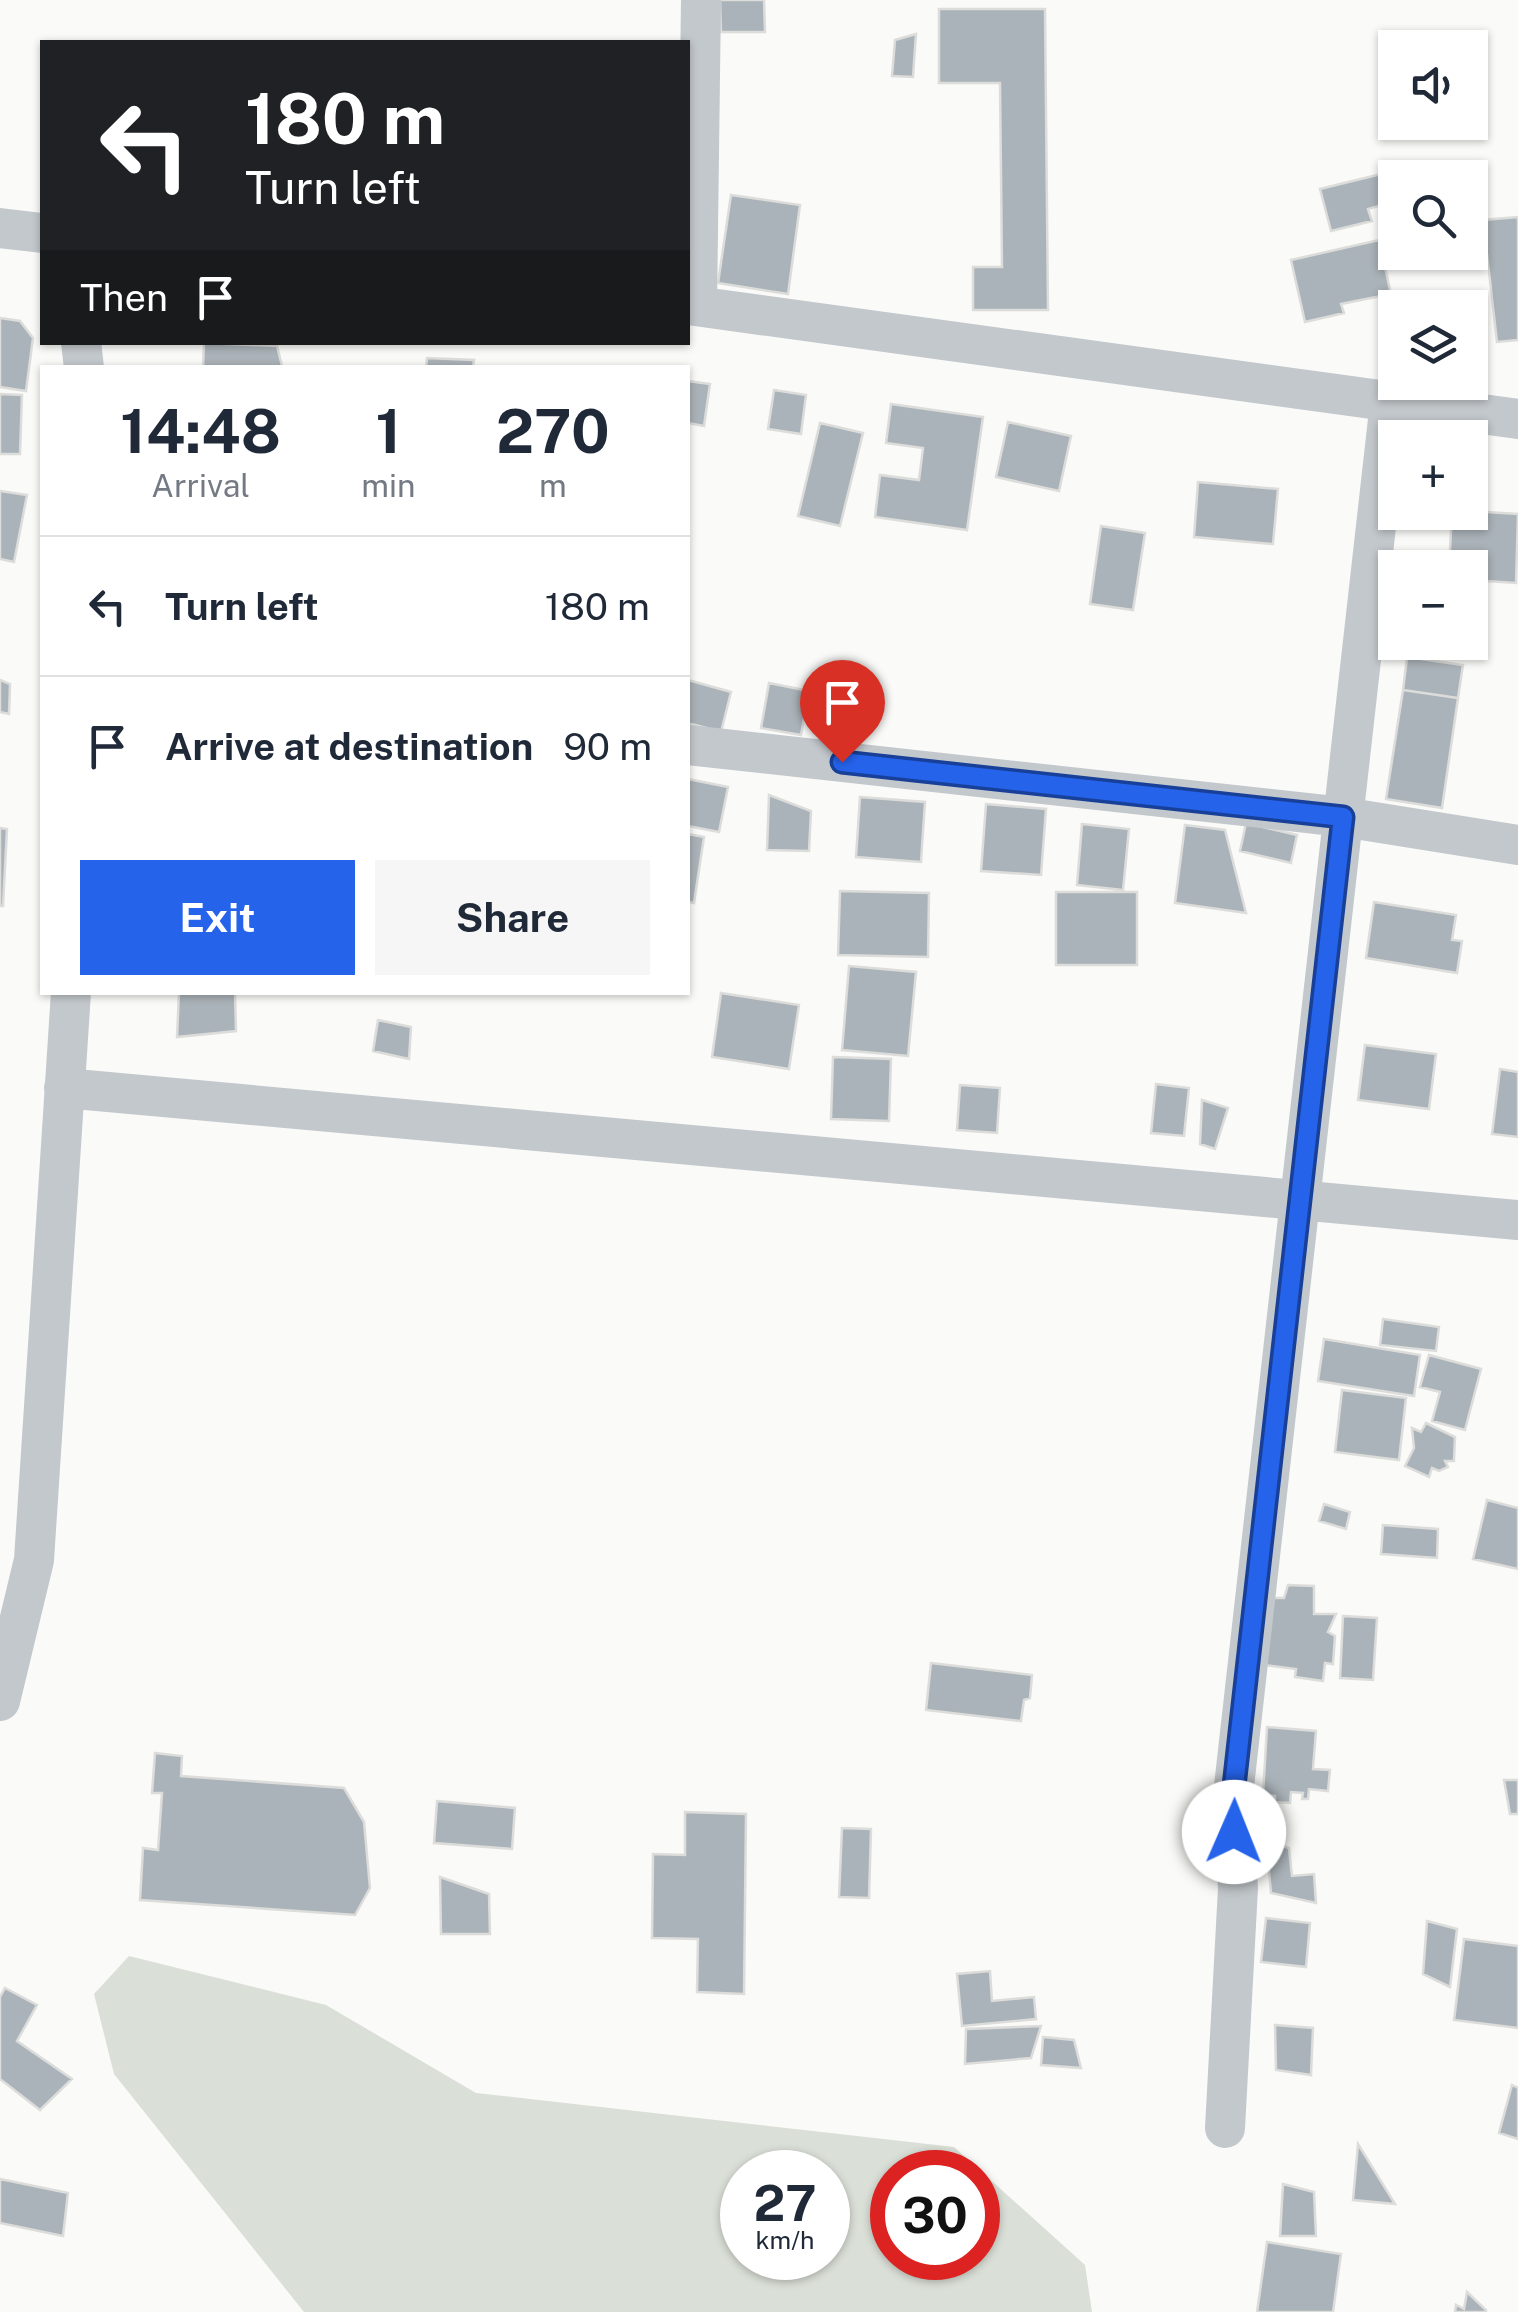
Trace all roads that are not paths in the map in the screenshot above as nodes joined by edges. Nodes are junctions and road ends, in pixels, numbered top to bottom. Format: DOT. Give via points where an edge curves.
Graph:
graph roads {
  1 [pos="701,0"];
  2 [pos="0,228"];
  3 [pos="40,233"];
  4 [pos="692,305"];
  5 [pos="1390,402"];
  6 [pos="1518,418"];
  7 [pos="690,744"];
  8 [pos="1343,817"];
  9 [pos="1518,845"];
  10 [pos="70,995"];
  11 [pos="64,1088"];
  12 [pos="1299,1201"];
  13 [pos="1518,1220"];
  14 [pos="0,1701"];
  15 [pos="1225,2128"];
  1 -- 4 [label="street"];
  2 -- 3 [label="street"];
  4 -- 5 [label="street"];
  5 -- 6 [label="street"];
  5 -- 8 [label="street"];
  7 -- 8 [label="street"];
  8 -- 9 [label="street"];
  8 -- 12 [label="street"];
  10 -- 11 [label="street"];
  11 -- 12 [label="street"];
  11 -- 14 [label="street" via="34,1560"];
  12 -- 13 [label="street"];
  12 -- 15 [label="street" via="1232,1804 1238,1888"];
}
